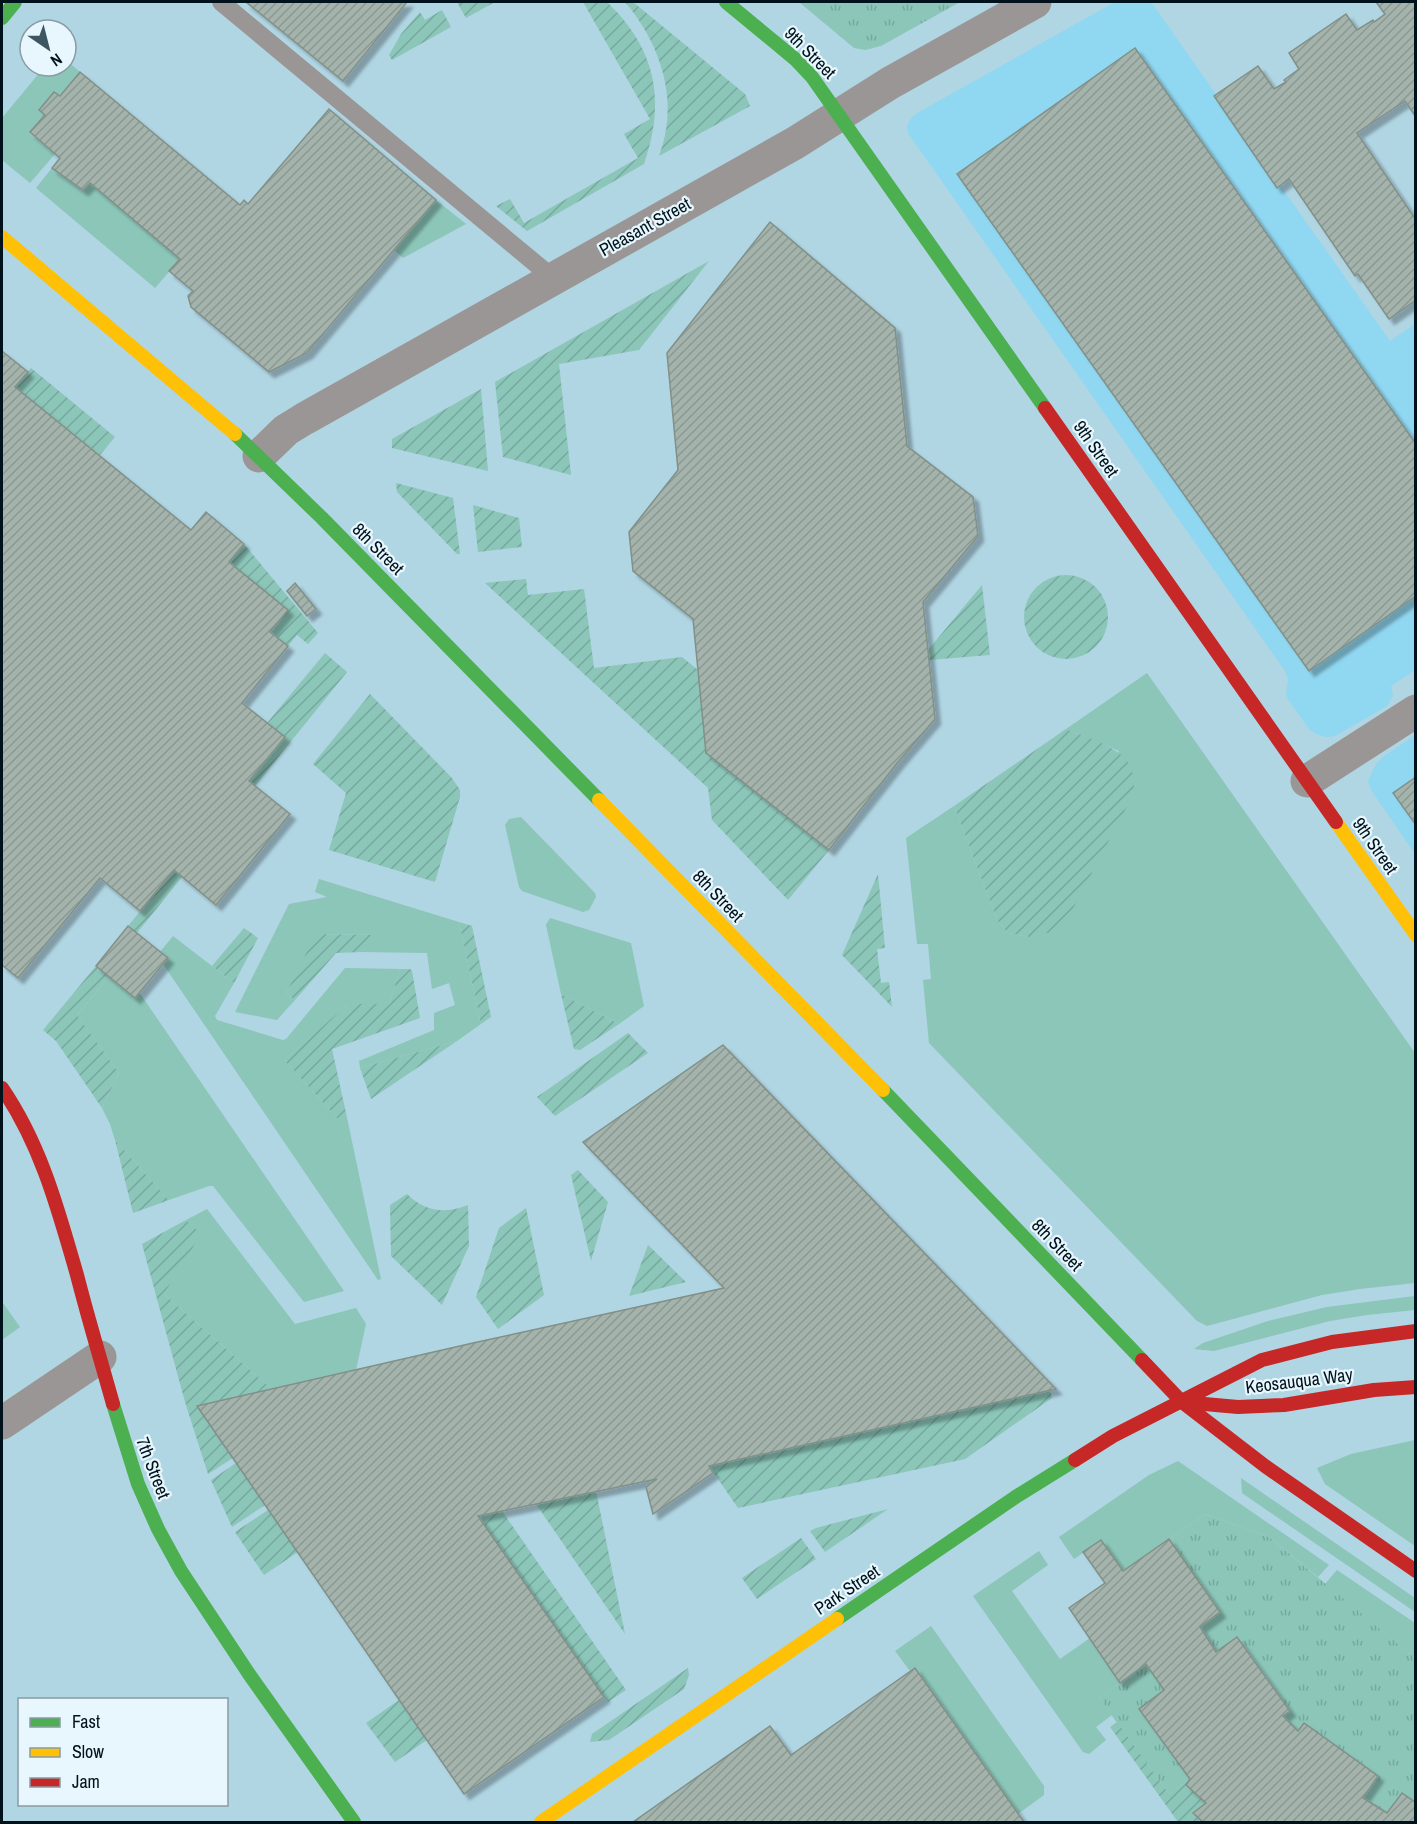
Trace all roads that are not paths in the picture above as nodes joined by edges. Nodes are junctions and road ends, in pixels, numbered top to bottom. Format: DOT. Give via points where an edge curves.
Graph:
graph roads {
  1 [pos="15,2"];
  2 [pos="221,2"];
  3 [pos="726,2"];
  4 [pos="1035,2"];
  5 [pos="2,18"];
  6 [pos="840,115"];
  7 [pos="2,237"];
  8 [pos="553,278"];
  9 [pos="259,456"];
  10 [pos="1416,711"];
  11 [pos="1307,782"];
  12 [pos="1416,935"];
  13 [pos="2,1088"];
  14 [pos="1416,1331"];
  15 [pos="100,1357"];
  16 [pos="1416,1387"];
  17 [pos="1182,1402"];
  18 [pos="2,1423"];
  19 [pos="1416,1571"];
  20 [pos="354,1822"];
  21 [pos="541,1822"];
  1 -- 5 [label="main road"];
  2 -- 8 [label="lane"];
  3 -- 6 [label="main road, 9th Street" via="795,58"];
  4 -- 6 [label="street, Pleasant Street"];
  6 -- 8 [label="street, Pleasant Street"];
  6 -- 11 [label="main road, 9th Street"];
  7 -- 9 [label="main road, 8th Street"];
  8 -- 9 [label="street, Pleasant Street" via="304,419"];
  9 -- 17 [label="main road, 8th Street" via="837,1042"];
  10 -- 11 [label="street"];
  11 -- 12 [label="main road, 9th Street"];
  13 -- 15 [label="main road, 7th Street" via="28,1128 57,1200"];
  14 -- 17 [label="main road, Keosauqua Way" via="1332,1342 1262,1360"];
  15 -- 18 [label="street"];
  15 -- 20 [label="main road, 7th Street" via="139,1485 181,1573"];
  16 -- 17 [label="main road, Keosauqua Way" via="1284,1405 1238,1407"];
  17 -- 19 [label="main road, 8th Street" via="1265,1466"];
  17 -- 21 [label="main road, Park Street" via="1113,1436 1046,1476"];
}
